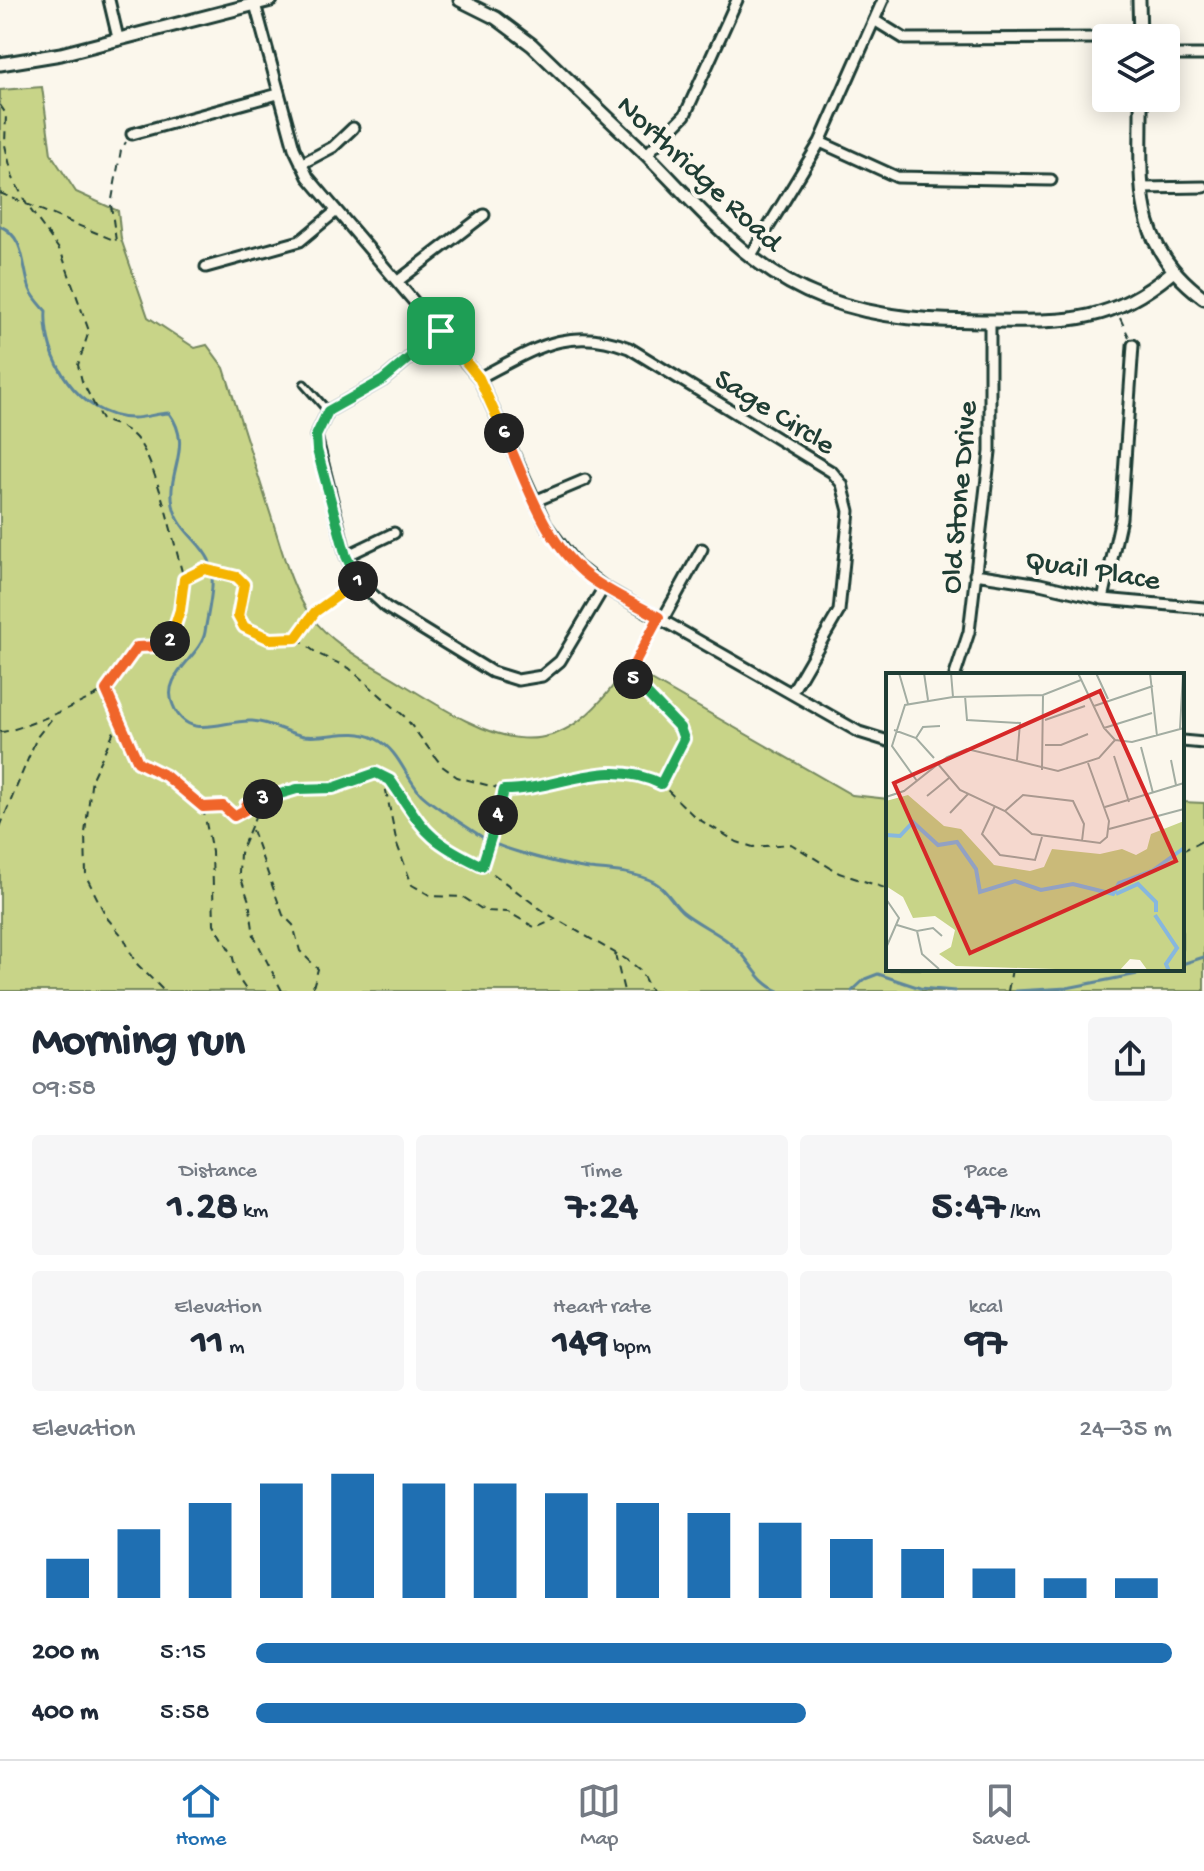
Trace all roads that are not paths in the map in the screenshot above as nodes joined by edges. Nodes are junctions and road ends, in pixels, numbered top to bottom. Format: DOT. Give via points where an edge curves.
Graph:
graph roads {
  1 [pos="109,0"];
  2 [pos="271,0"];
  3 [pos="460,0"];
  4 [pos="737,0"];
  5 [pos="883,0"];
  6 [pos="1139,0"];
  7 [pos="255,4"];
  8 [pos="874,20"];
  9 [pos="1140,24"];
  10 [pos="118,38"];
  11 [pos="1092,38"];
  12 [pos="1180,55"];
  13 [pos="1204,55"];
  14 [pos="0,64"];
  15 [pos="278,94"];
  16 [pos="1141,112"];
  17 [pos="353,128"];
  18 [pos="132,134"];
  19 [pos="820,142"];
  20 [pos="646,155"];
  21 [pos="301,164"];
  22 [pos="1051,180"];
  23 [pos="1204,187"];
  24 [pos="1142,188"];
  25 [pos="335,212"];
  26 [pos="484,215"];
  27 [pos="750,257"];
  28 [pos="206,267"];
  29 [pos="1171,273"];
  30 [pos="398,281"];
  31 [pos="1204,298"];
  32 [pos="990,321"];
  33 [pos="441,331"];
  34 [pos="1133,345"];
  35 [pos="479,378"];
  36 [pos="304,384"];
  37 [pos="328,411"];
  38 [pos="585,480"];
  39 [pos="535,501"];
  40 [pos="394,533"];
  41 [pos="702,549"];
  42 [pos="346,556"];
  43 [pos="975,574"];
  44 [pos="604,587"];
  45 [pos="1103,599"];
  46 [pos="1204,608"];
  47 [pos="661,618"];
  48 [pos="956,673"];
  49 [pos="792,692"];
  50 [pos="886,740"];
  51 [pos="1184,741"];
  52 [pos="1204,743"];
  1 -- 10 [label="street"];
  2 -- 7 [label="street"];
  3 -- 20 [label="street, Northridge Road" via="514,30"];
  4 -- 20 [label="street" via="685,115"];
  5 -- 8 [label="street"];
  6 -- 9 [label="street"];
  7 -- 10 [label="street"];
  7 -- 15 [label="street"];
  8 -- 11 [label="street" via="905,39"];
  8 -- 19 [label="street"];
  10 -- 14 [label="street"];
  12 -- 13 [label="street"];
  15 -- 18 [label="street"];
  15 -- 21 [label="street"];
  16 -- 24 [label="street"];
  17 -- 21 [label="street" via="333,147"];
  19 -- 22 [label="street" via="897,177"];
  19 -- 27 [label="street"];
  20 -- 27 [label="street, Northridge Road"];
  21 -- 25 [label="street"];
  23 -- 24 [label="street"];
  24 -- 29 [label="street" via="1148,228"];
  25 -- 28 [label="street" via="300,241"];
  25 -- 30 [label="street"];
  26 -- 30 [label="street"];
  27 -- 32 [label="street, Northridge Road" via="799,287 870,312 918,321"];
  29 -- 31 [label="street"];
  29 -- 32 [label="street, Northridge Road" via="1117,309 1076,320"];
  30 -- 33 [label="street"];
  32 -- 43 [label="street, Old Stone Drive" via="990,452"];
  33 -- 35 [label="street"];
  33 -- 37 [label="street" via="383,380"];
  34 -- 45 [label="street" via="1121,518"];
  35 -- 39 [label="street"];
  35 -- 49 [label="street, Sage Circle" via="545,343 605,338 832,472 842,484 849,511 839,611"];
  36 -- 37 [label="lane"];
  37 -- 42 [label="street" via="316,436 317,450"];
  38 -- 39 [label="street"];
  39 -- 44 [label="street" via="561,549"];
  40 -- 42 [label="street"];
  41 -- 47 [label="street"];
  42 -- 44 [label="street" via="359,582 386,607 492,672 518,680 542,676 560,661"];
  43 -- 45 [label="street, Quail Place"];
  43 -- 48 [label="street, Old Stone Drive" via="966,651"];
  44 -- 47 [label="street"];
  45 -- 46 [label="street, Quail Place"];
  47 -- 49 [label="street"];
  49 -- 50 [label="street" via="859,732"];
  51 -- 52 [label="street"];
}
